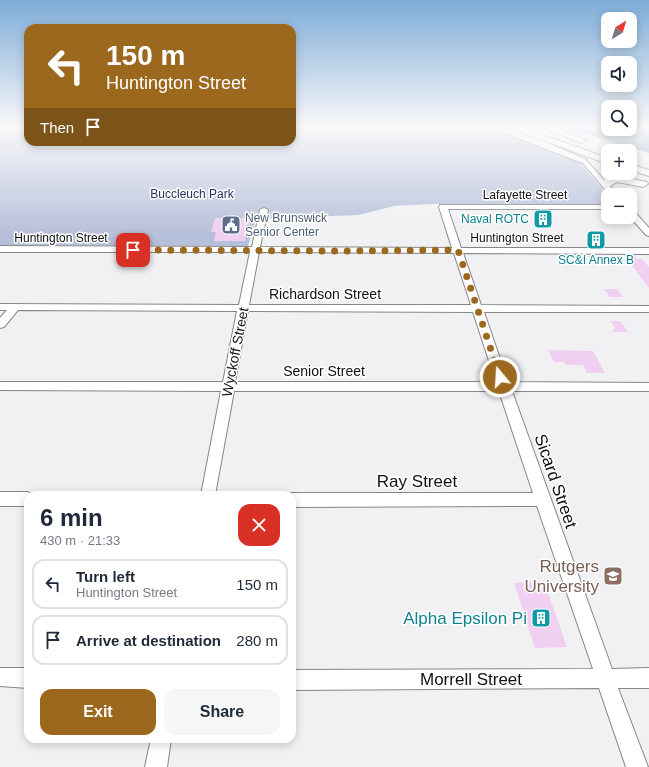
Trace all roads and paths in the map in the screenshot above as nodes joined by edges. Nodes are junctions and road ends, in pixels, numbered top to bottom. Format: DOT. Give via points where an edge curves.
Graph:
graph roads {
  1 [pos="586,163"];
  2 [pos="589,163"];
  3 [pos="637,163"];
  4 [pos="637,165"];
  5 [pos="649,166"];
  6 [pos="601,168"];
  7 [pos="649,169"];
  8 [pos="637,170"];
  9 [pos="649,173"];
  10 [pos="637,174"];
  11 [pos="637,179"];
  12 [pos="647,182"];
  13 [pos="606,185"];
  14 [pos="608,188"];
  15 [pos="443,207"];
  16 [pos="601,207"];
  17 [pos="264,210"];
  18 [pos="637,220"];
  19 [pos="649,233"];
  20 [pos="0,249"];
  21 [pos="255,250"];
  22 [pos="458,250"];
  23 [pos="649,251"];
  24 [pos="0,307"];
  25 [pos="15,307"];
  26 [pos="243,308"];
  27 [pos="478,308"];
  28 [pos="649,309"];
  29 [pos="0,325"];
  30 [pos="0,386"];
  31 [pos="229,386"];
  32 [pos="504,386"];
  33 [pos="649,387"];
  34 [pos="209,491"];
  35 [pos="0,498"];
  36 [pos="24,499"];
  37 [pos="542,499"];
  38 [pos="296,500"];
  39 [pos="0,677"];
  40 [pos="24,678"];
  41 [pos="606,678"];
  42 [pos="649,678"];
  43 [pos="296,680"];
  44 [pos="160,743"];
  45 [pos="156,767"];
  46 [pos="637,767"];
  1 -- 13 [label="street"];
  2 -- 6 [label="highway"];
  3 -- 5 [label="highway"];
  4 -- 7 [label="highway"];
  8 -- 9 [label="highway"];
  10 -- 12 [label="highway"];
  11 -- 12 [label="highway"];
  12 -- 13 [label="highway" via="613,179"];
  13 -- 14 [label="street"];
  15 -- 16 [label="street, Lafayette Street"];
  15 -- 22 [label="street, Sicard Street"];
  17 -- 21 [label="street, Wyckoff Street"];
  18 -- 19 [label="street"];
  20 -- 21 [label="street, Huntington Street"];
  21 -- 22 [label="street, Huntington Street"];
  21 -- 26 [label="street, Wyckoff Street"];
  22 -- 23 [label="street, Huntington Street"];
  22 -- 27 [label="street, Sicard Street"];
  24 -- 25 [label="street, Richardson Street"];
  25 -- 26 [label="street, Richardson Street"];
  25 -- 29 [label="street"];
  26 -- 27 [label="street, Richardson Street"];
  26 -- 31 [label="street, Wyckoff Street"];
  27 -- 28 [label="street, Richardson Street"];
  27 -- 32 [label="street, Sicard Street"];
  30 -- 31 [label="street, Senior Street"];
  31 -- 32 [label="street, Senior Street"];
  31 -- 34 [label="street, Wyckoff Street"];
  32 -- 33 [label="street, Senior Street"];
  32 -- 37 [label="street, Sicard Street"];
  35 -- 36 [label="street"];
  37 -- 38 [label="street, Ray Street"];
  37 -- 41 [label="street, Sicard Street"];
  39 -- 40 [label="street"];
  41 -- 42 [label="street, Morrell Street"];
  41 -- 43 [label="street, Morrell Street"];
  41 -- 46 [label="street, Sicard Street"];
  44 -- 45 [label="street"];
}
